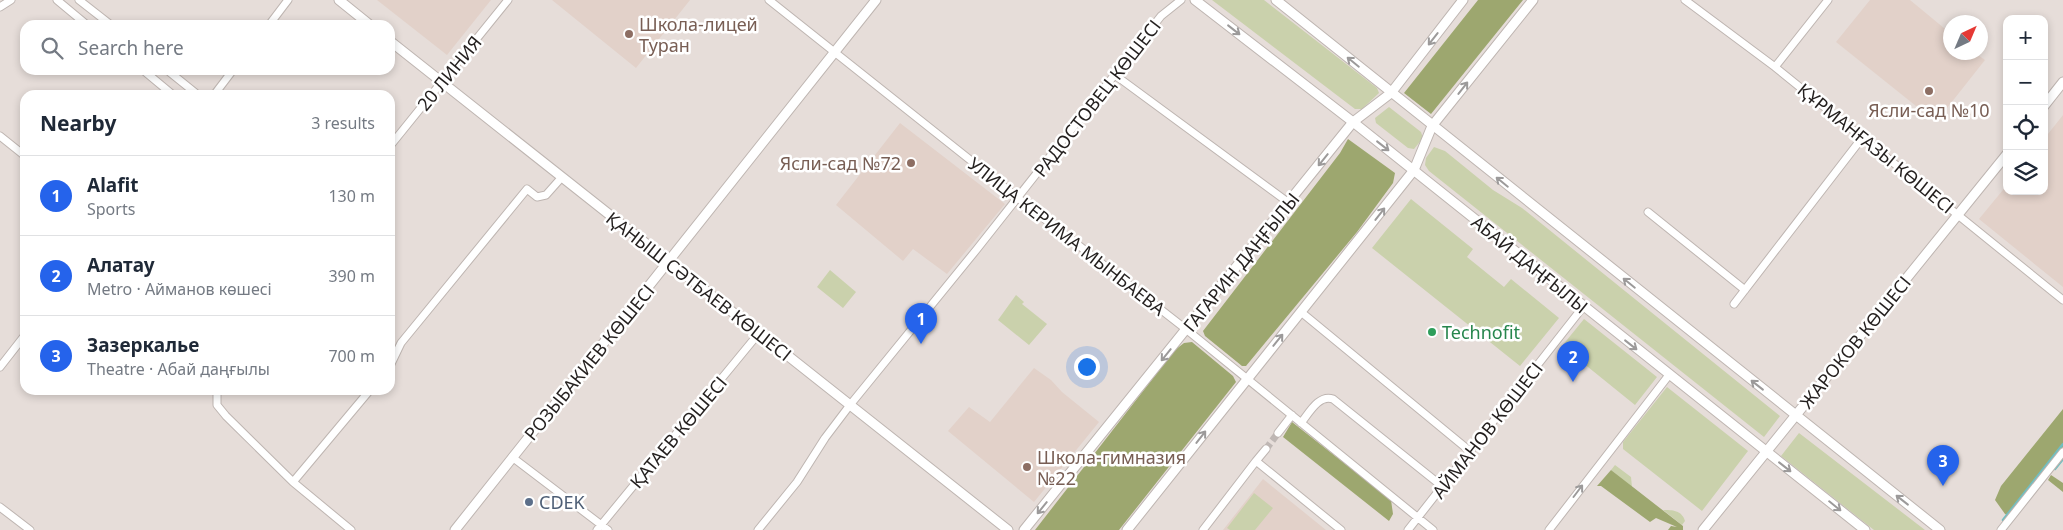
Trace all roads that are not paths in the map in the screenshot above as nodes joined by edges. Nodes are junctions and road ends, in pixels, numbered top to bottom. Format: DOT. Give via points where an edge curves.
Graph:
graph roads {
  1 [pos="11,0"];
  2 [pos="79,0"];
  3 [pos="288,0"];
  4 [pos="338,0"];
  5 [pos="508,0"];
  6 [pos="769,0"];
  7 [pos="876,0"];
  8 [pos="1181,0"];
  9 [pos="1195,0"];
  10 [pos="1276,0"];
  11 [pos="1463,0"];
  12 [pos="1533,0"];
  13 [pos="1685,0"];
  14 [pos="1828,0"];
  15 [pos="61,1"];
  16 [pos="0,7"];
  17 [pos="82,20"];
  18 [pos="105,20"];
  19 [pos="273,20"];
  20 [pos="364,20"];
  21 [pos="395,45"];
  22 [pos="834,53"];
  23 [pos="1774,67"];
  24 [pos="1115,74"];
  25 [pos="149,75"];
  26 [pos="173,75"];
  27 [pos="229,75"];
  28 [pos="442,82"];
  29 [pos="2063,82"];
  30 [pos="167,90"];
  31 [pos="192,90"];
  32 [pos="218,90"];
  33 [pos="1391,93"];
  34 [pos="2045,105"];
  35 [pos="1353,122"];
  36 [pos="1432,126"];
  37 [pos="0,136"];
  38 [pos="1862,138"];
  39 [pos="395,140"];
  40 [pos="20,152"];
  41 [pos="2003,159"];
  42 [pos="1414,170"];
  43 [pos="562,177"];
  44 [pos="1018,198"];
  45 [pos="1288,203"];
  46 [pos="1648,212"];
  47 [pos="1959,215"];
  48 [pos="669,262"];
  49 [pos="1745,290"];
  50 [pos="2063,300"];
  51 [pos="1734,304"];
  52 [pos="1583,307"];
  53 [pos="1301,312"];
  54 [pos="1187,330"];
  55 [pos="759,333"];
  56 [pos="20,341"];
  57 [pos="395,356"];
  58 [pos="0,367"];
  59 [pos="1669,375"];
  60 [pos="1247,378"];
  61 [pos="216,395"];
  62 [pos="366,395"];
  63 [pos="850,405"];
  64 [pos="1292,415"];
  65 [pos="1795,415"];
  66 [pos="1301,422"];
  67 [pos="1278,433"];
  68 [pos="1266,449"];
  69 [pos="1470,452"];
  70 [pos="1766,452"];
  71 [pos="2063,452"];
  72 [pos="512,457"];
  73 [pos="1256,461"];
  74 [pos="293,482"];
  75 [pos="1443,487"];
  76 [pos="0,507"];
  77 [pos="1418,518"];
  78 [pos="598,527"];
  79 [pos="458,529"];
  80 [pos="30,530"];
  81 [pos="351,530"];
  82 [pos="608,530"];
  83 [pos="758,530"];
  84 [pos="1008,530"];
  85 [pos="1024,530"];
  86 [pos="1127,530"];
  87 [pos="1203,530"];
  88 [pos="1341,530"];
  89 [pos="1408,530"];
  90 [pos="1432,530"];
  91 [pos="1549,530"];
  92 [pos="1703,530"];
  93 [pos="1865,530"];
  94 [pos="1940,530"];
  95 [pos="2001,530"];
  1 -- 16 [label="street"];
  2 -- 18 [label="street"];
  3 -- 19 [label="street"];
  4 -- 20 [label="main road"];
  5 -- 28 [label="street, 20 ЛИНИЯ"];
  6 -- 22 [label="street, УЛИЦА КЕРИМА МЫНБАЕВА"];
  7 -- 22 [label="main road, РОЗЫБАКИЕВ КӨШЕСІ"];
  8 -- 24 [label="street, РАДОСТОВЕЦ КӨШЕСІ" via="1162,16"];
  9 -- 35 [label="main road, АБАЙ ДАҢҒЫЛЫ, one-way"];
  33 -- 10 [label="main road, one-way"];
  11 -- 33 [label="main road, ГАГАРИН ДАҢҒЫЛЫ, one-way"];
  36 -- 12 [label="main road, one-way"];
  13 -- 23 [label="street, ҚҰРМАНҒАЗЫ КӨШЕСІ"];
  14 -- 23 [label="street"];
  15 -- 17 [label="street"];
  21 -- 28 [label="main road, ҚАНЫШ СӘТБАЕВ КӨШЕСІ"];
  22 -- 44 [label="street, УЛИЦА КЕРИМА МЫНБАЕВА"];
  22 -- 48 [label="main road, РОЗЫБАКИЕВ КӨШЕСІ"];
  23 -- 38 [label="street, ҚҰРМАНҒАЗЫ КӨШЕСІ"];
  24 -- 44 [label="street, РАДОСТОВЕЦ КӨШЕСІ"];
  24 -- 45 [label="street"];
  25 -- 30 [label="street"];
  26 -- 31 [label="street"];
  27 -- 32 [label="street"];
  28 -- 39 [label="street, 20 ЛИНИЯ"];
  28 -- 43 [label="main road, ҚАНЫШ СӘТБАЕВ КӨШЕСІ"];
  29 -- 34 [label="main road"];
  33 -- 35 [label="main road, ГАГАРИН ДАҢҒЫЛЫ"];
  33 -- 36 [label="main road"];
  35 -- 42 [label="main road, АБАЙ ДАҢҒЫЛЫ, one-way"];
  35 -- 45 [label="main road, ГАГАРИН ДАҢҒЫЛЫ, one-way"];
  36 -- 42 [label="main road"];
  65 -- 36 [label="main road, one-way"];
  37 -- 40 [label="street"];
  38 -- 47 [label="street, ҚҰРМАНҒАЗЫ КӨШЕСІ"];
  38 -- 49 [label="street"];
  41 -- 47 [label="main road, ЖАРОКОВ КӨШЕСІ"];
  42 -- 52 [label="main road, АБАЙ ДАҢҒЫЛЫ"];
  53 -- 42 [label="main road, one-way"];
  43 -- 48 [label="main road, ҚАНЫШ СӘТБАЕВ КӨШЕСІ"];
  43 -- 57 [label="street" via="546,196 537,197 526,189 401,343"];
  44 -- 54 [label="street, УЛИЦА КЕРИМА МЫНБАЕВА"];
  44 -- 63 [label="street, РАДОСТОВЕЦ КӨШЕСІ"];
  45 -- 54 [label="main road, ГАГАРИН ДАҢҒЫЛЫ"];
  46 -- 49 [label="street"];
  47 -- 50 [label="street, ҚҰРМАНҒАЗЫ КӨШЕСІ"];
  47 -- 65 [label="main road, ЖАРОКОВ КӨШЕСІ"];
  48 -- 55 [label="main road, ҚАНЫШ СӘТБАЕВ КӨШЕСІ"];
  48 -- 72 [label="main road, РОЗЫБАКИЕВ КӨШЕСІ"];
  49 -- 51 [label="street"];
  52 -- 59 [label="main road, АБАЙ ДАҢҒЫЛЫ, one-way"];
  52 -- 69 [label="street, АЙМАНОВ КӨШЕСІ"];
  60 -- 53 [label="main road, one-way"];
  53 -- 69 [label="street"];
  54 -- 60 [label="street, УЛИЦА КЕРИМА МЫНБАЕВА"];
  54 -- 85 [label="main road, ГАГАРИН ДАҢҒЫЛЫ, one-way"];
  55 -- 63 [label="main road, ҚАНЫШ СӘТБАЕВ КӨШЕСІ"];
  55 -- 78 [label="street, ҚАТАЕВ КӨШЕСІ"];
  56 -- 58 [label="street"];
  59 -- 70 [label="main road, АБАЙ ДАҢҒЫЛЫ"];
  91 -- 59 [label="street, one-way"];
  60 -- 64 [label="street, УЛИЦА КЕРИМА МЫНБАЕВА"];
  86 -- 60 [label="main road, one-way"];
  61 -- 74 [label="street" via="216,405"];
  62 -- 74 [label="street"];
  63 -- 83 [label="street, РАДОСТОВЕЦ КӨШЕСІ" via="797,482"];
  63 -- 84 [label="main road, ҚАНЫШ СӘТБАЕВ КӨШЕСІ"];
  64 -- 66 [label="street, УЛИЦА КЕРИМА МЫНБАЕВА"];
  64 -- 67 [label="street"];
  65 -- 70 [label="main road, ЖАРОКОВ КӨШЕСІ"];
  94 -- 65 [label="main road, one-way"];
  66 -- 75 [label="street" via="1322,399 1332,399"];
  66 -- 77 [label="street, УЛИЦА КЕРИМА МЫНБАЕВА"];
  68 -- 73 [label="street"];
  69 -- 75 [label="street, АЙМАНОВ КӨШЕСІ"];
  70 -- 92 [label="main road, ЖАРОКОВ КӨШЕСІ"];
  70 -- 93 [label="main road, АБАЙ ДАҢҒЫЛЫ, one-way"];
  71 -- 95 [label="street"];
  72 -- 78 [label="street"];
  72 -- 79 [label="main road, РОЗЫБАКИЕВ КӨШЕСІ"];
  73 -- 87 [label="street"];
  73 -- 88 [label="street"];
  74 -- 81 [label="street"];
  75 -- 77 [label="street, АЙМАНОВ КӨШЕСІ"];
  76 -- 80 [label="street"];
  77 -- 89 [label="street, АЙМАНОВ КӨШЕСІ"];
  77 -- 90 [label="street, УЛИЦА КЕРИМА МЫНБАЕВА"];
  78 -- 82 [label="street"];
}
